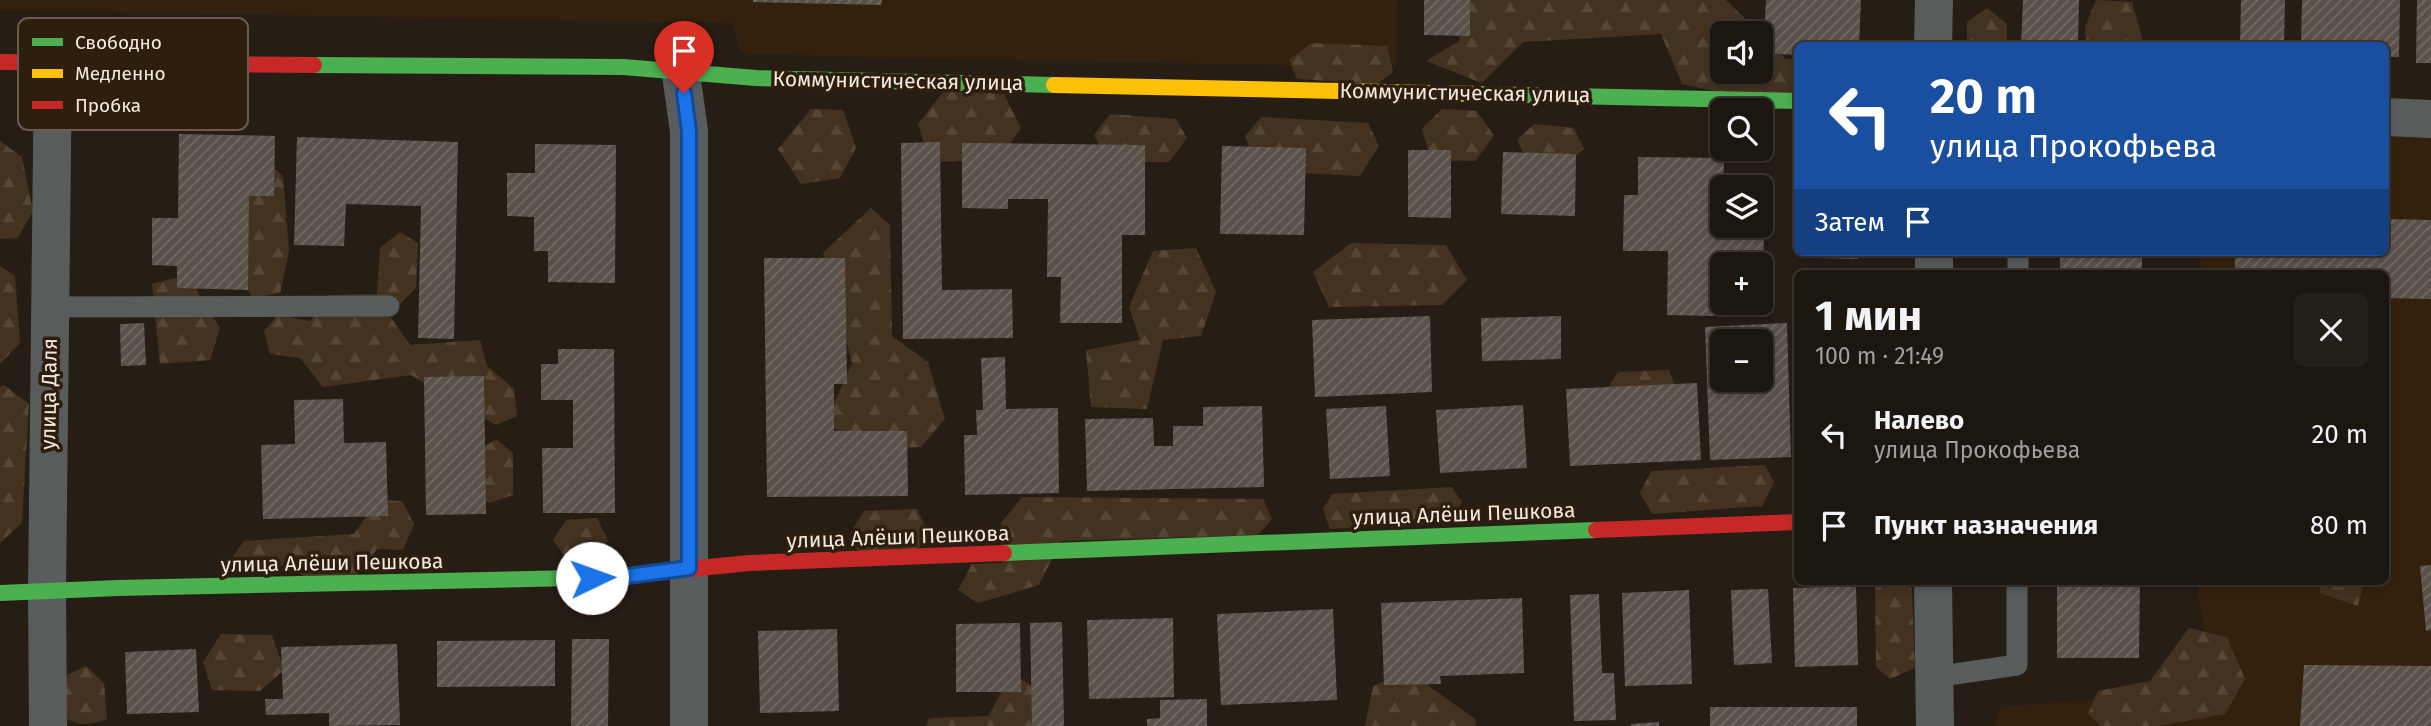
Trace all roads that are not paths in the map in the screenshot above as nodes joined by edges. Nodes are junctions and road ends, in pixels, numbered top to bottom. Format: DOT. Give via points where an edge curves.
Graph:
graph roads {
  1 [pos="1934,0"];
  2 [pos="1933,42"];
  3 [pos="0,62"];
  4 [pos="18,62"];
  5 [pos="248,64"];
  6 [pos="681,74"];
  7 [pos="1794,101"];
  8 [pos="2389,117"];
  9 [pos="2431,119"];
  10 [pos="52,130"];
  11 [pos="389,306"];
  12 [pos="50,307"];
  13 [pos="1794,522"];
  14 [pos="689,568"];
  15 [pos="1933,585"];
  16 [pos="2017,585"];
  17 [pos="47,590"];
  18 [pos="0,593"];
  19 [pos="1934,677"];
  20 [pos="48,726"];
  21 [pos="689,726"];
  22 [pos="1935,726"];
  1 -- 2 [label="street"];
  3 -- 4 [label="street, Коммунистическая улица"];
  5 -- 6 [label="street, Коммунистическая улица" via="623,67"];
  6 -- 7 [label="street, Коммунистическая улица"];
  6 -- 14 [label="street" via="689,131"];
  8 -- 9 [label="street"];
  10 -- 12 [label="street, улица Даля"];
  11 -- 12 [label="lane"];
  12 -- 17 [label="street, улица Даля"];
  13 -- 14 [label="street, улица Алёши Пешкова"];
  14 -- 17 [label="street, улица Алёши Пешкова" via="620,577"];
  14 -- 21 [label="street"];
  15 -- 19 [label="street"];
  16 -- 19 [label="lane" via="2017,665"];
  17 -- 18 [label="street, улица Алёши Пешкова"];
  17 -- 20 [label="street, улица Даля"];
  19 -- 22 [label="street"];
}
